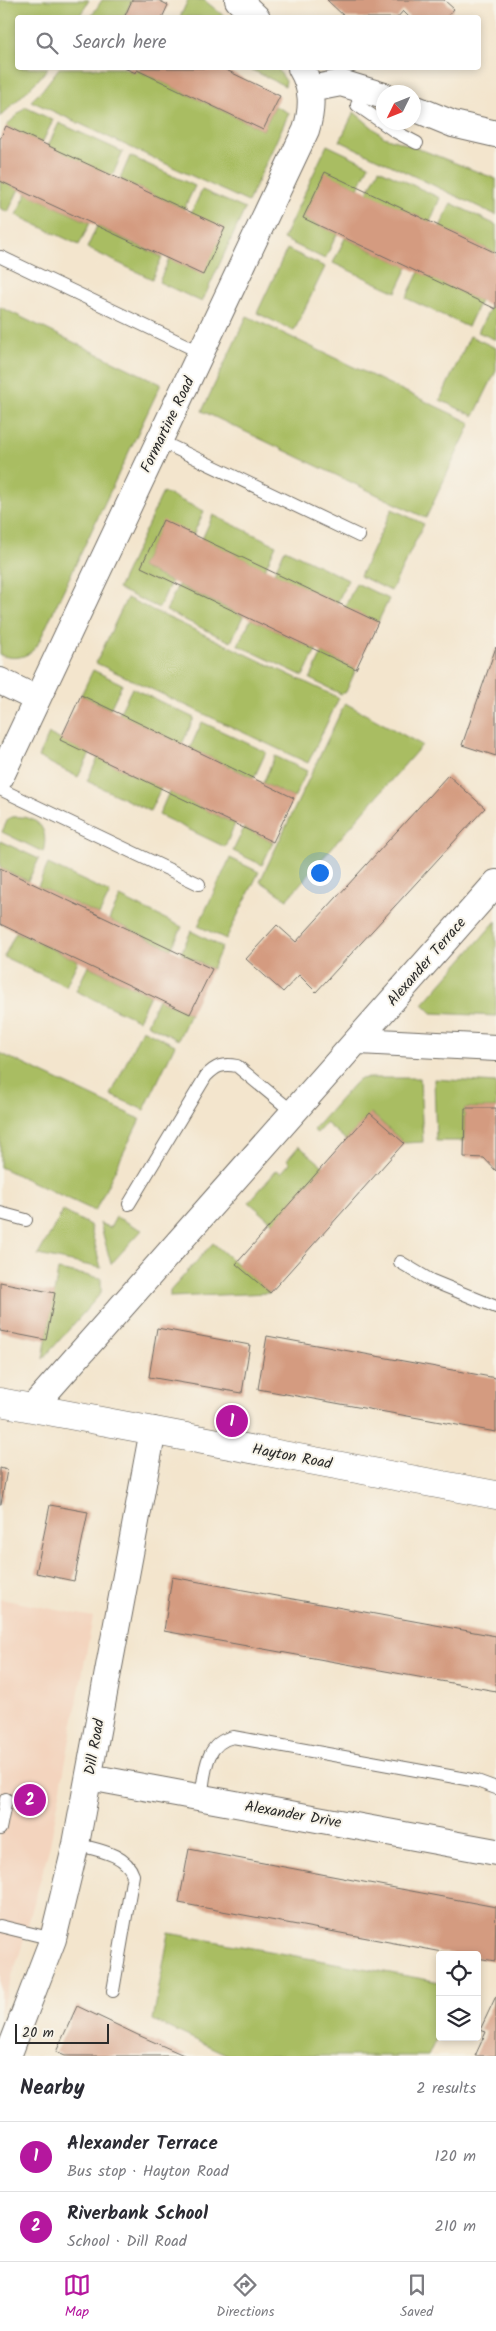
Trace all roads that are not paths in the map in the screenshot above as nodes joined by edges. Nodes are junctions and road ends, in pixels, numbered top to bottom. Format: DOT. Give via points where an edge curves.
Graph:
graph roads {
  1 [pos="238,0"];
  2 [pos="254,15"];
  3 [pos="306,78"];
  4 [pos="376,94"];
  5 [pos="357,105"];
  6 [pos="421,111"];
  7 [pos="496,134"];
  8 [pos="417,142"];
  9 [pos="1,257"];
  10 [pos="202,353"];
  11 [pos="160,441"];
  12 [pos="359,536"];
  13 [pos="0,681"];
  14 [pos="37,699"];
  15 [pos="0,778"];
  16 [pos="0,789"];
  17 [pos="496,883"];
  18 [pos="199,884"];
  19 [pos="359,1040"];
  20 [pos="496,1048"];
  21 [pos="294,1113"];
  22 [pos="129,1204"];
  23 [pos="0,1214"];
  24 [pos="26,1220"];
  25 [pos="400,1262"];
  26 [pos="496,1307"];
  27 [pos="0,1402"];
  28 [pos="32,1408"];
  29 [pos="153,1430"];
  30 [pos="496,1495"];
  31 [pos="89,1777"];
  32 [pos="496,1788"];
  33 [pos="201,1798"];
  34 [pos="6,1799"];
  35 [pos="0,1830"];
  36 [pos="76,1844"];
  37 [pos="496,1852"];
  38 [pos="0,1926"];
  39 [pos="53,1939"];
  40 [pos="113,1991"];
  41 [pos="8,2056"];
  1 -- 2 [label="street"];
  3 -- 4 [label="street" via="341,83"];
  3 -- 10 [label="street, Formartine Road" via="312,103 306,130"];
  5 -- 8 [label="lane" via="396,132"];
  6 -- 7 [label="street" via="453,124"];
  9 -- 10 [label="lane"];
  10 -- 11 [label="street, Formartine Road"];
  11 -- 12 [label="lane"];
  11 -- 14 [label="street, Formartine Road"];
  13 -- 14 [label="street"];
  14 -- 15 [label="street, Formartine Road"];
  16 -- 18 [label="lane"];
  17 -- 19 [label="street, Alexander Terrace"];
  19 -- 20 [label="street"];
  19 -- 21 [label="street, Alexander Terrace"];
  21 -- 22 [label="lane" via="237,1066 225,1063 214,1067"];
  21 -- 28 [label="street, Alexander Terrace"];
  23 -- 24 [label="lane"];
  25 -- 26 [label="lane" via="430,1280"];
  27 -- 28 [label="street, Hayton Road"];
  28 -- 29 [label="street, Hayton Road"];
  29 -- 30 [label="street, Hayton Road"];
  29 -- 31 [label="street, Dill Road"];
  31 -- 33 [label="street, Alexander Drive"];
  31 -- 36 [label="street, Dill Road"];
  32 -- 33 [label="lane" via="477,1780 233,1737 224,1739 210,1752"];
  33 -- 37 [label="street, Alexander Drive"];
  34 -- 35 [label="lane"];
  36 -- 39 [label="street, Dill Road"];
  36 -- 40 [label="lane" via="121,1859 128,1864 133,1875"];
  38 -- 39 [label="lane"];
  39 -- 41 [label="street, Dill Road"];
}
